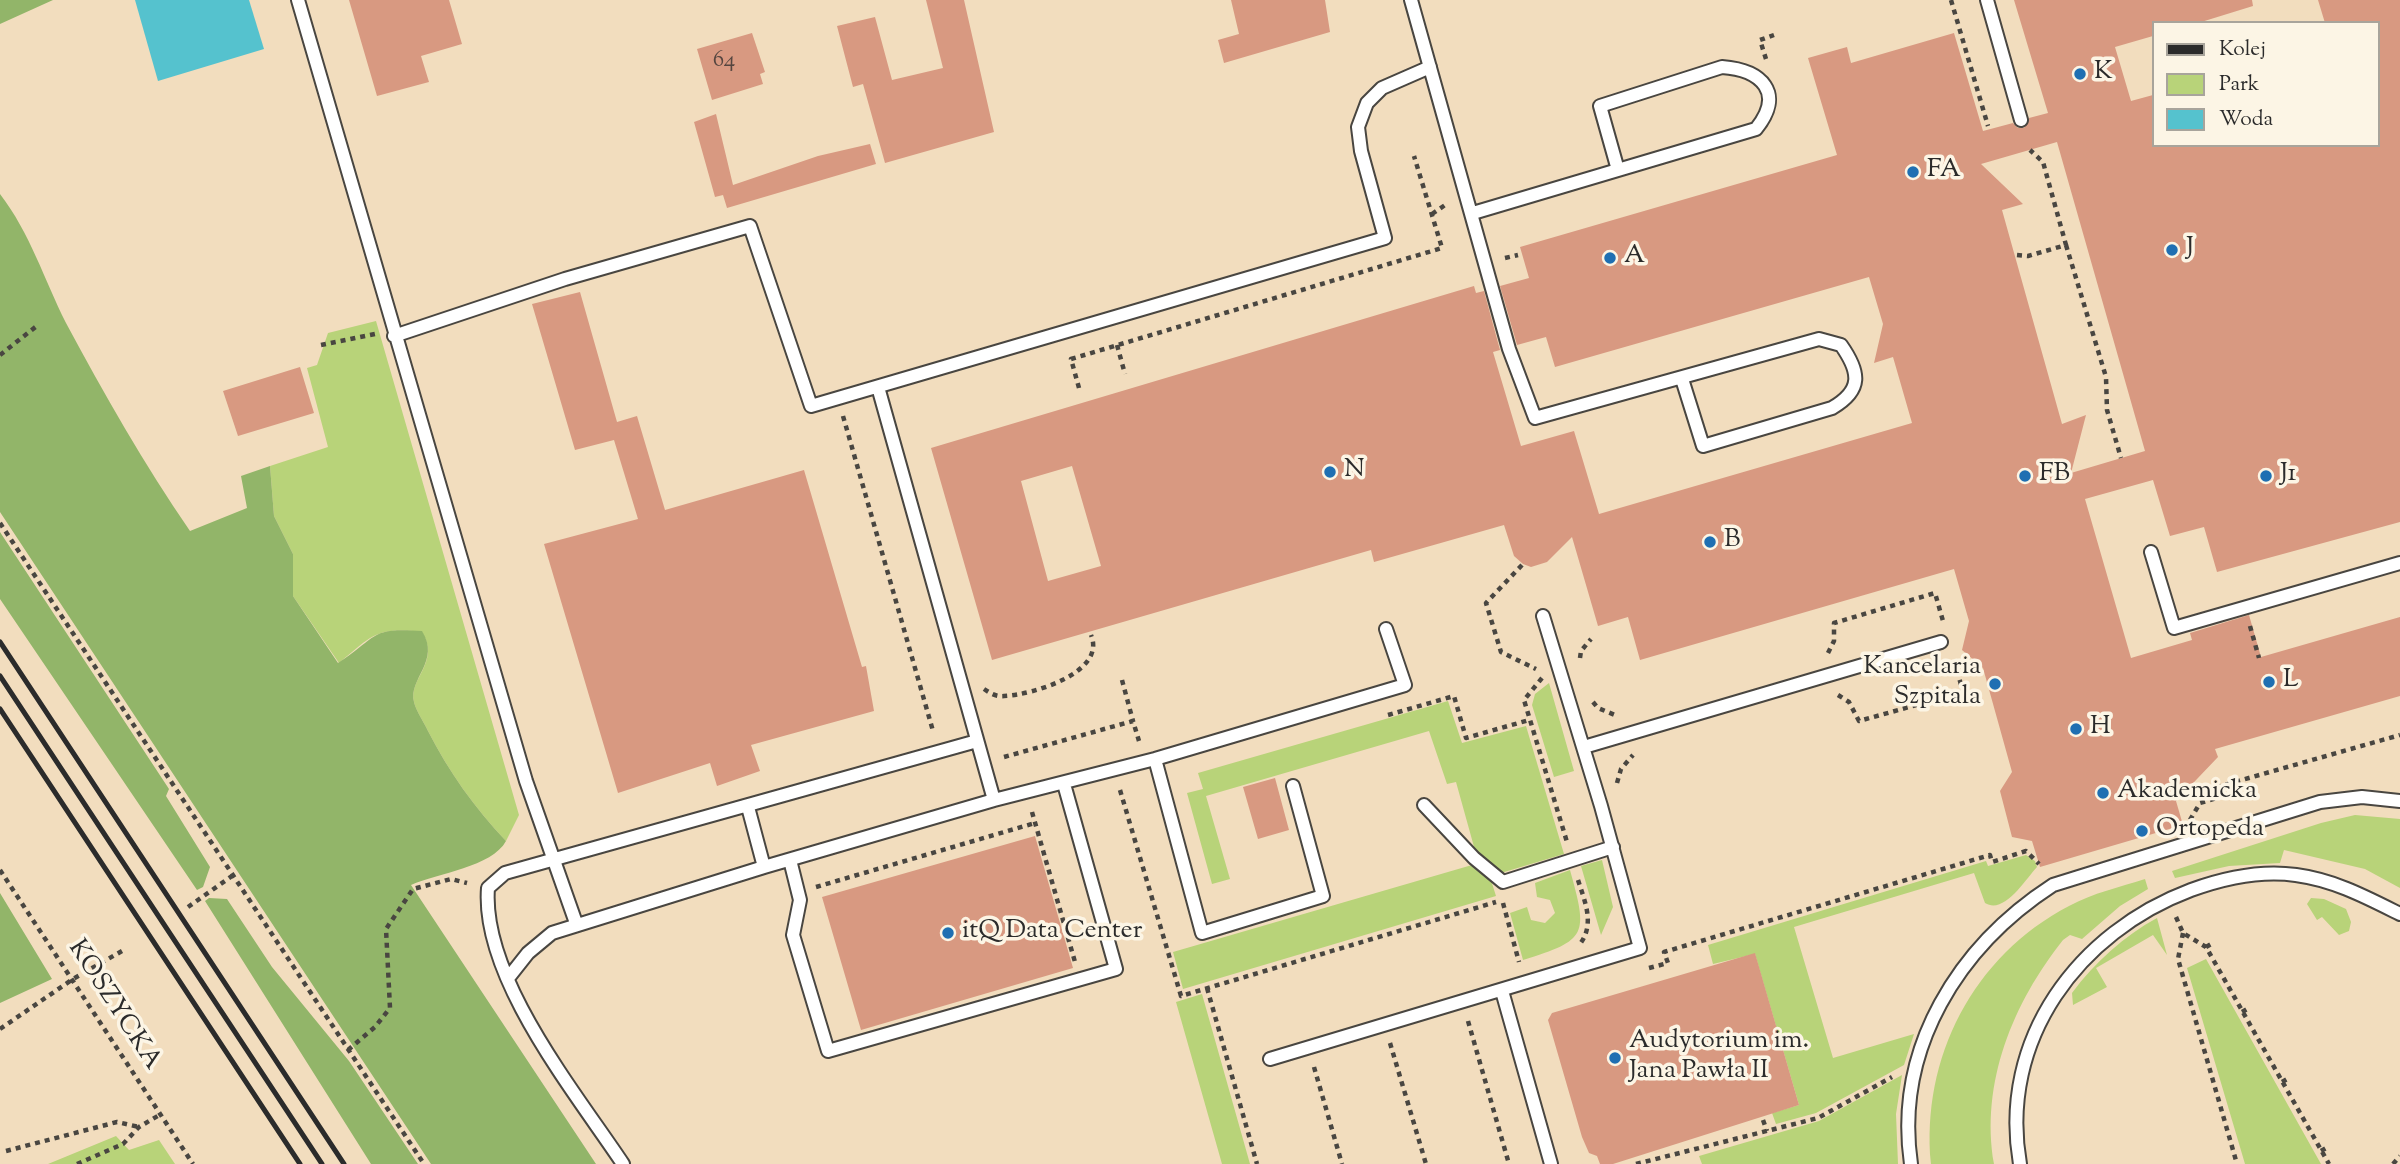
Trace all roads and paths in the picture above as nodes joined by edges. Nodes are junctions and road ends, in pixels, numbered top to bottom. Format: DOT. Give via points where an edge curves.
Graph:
graph roads {
  1 [pos="298,0"];
  2 [pos="1411,0"];
  3 [pos="1951,0"];
  4 [pos="1987,0"];
  5 [pos="1430,68"];
  6 [pos="2021,120"];
  7 [pos="1988,126"];
  8 [pos="2030,150"];
  9 [pos="1618,170"];
  10 [pos="1473,213"];
  11 [pos="2066,245"];
  12 [pos="2017,256"];
  13 [pos="38,325"];
  14 [pos="393,334"];
  15 [pos="321,345"];
  16 [pos="1117,345"];
  17 [pos="0,355"];
  18 [pos="1125,374"];
  19 [pos="1682,379"];
  20 [pos="878,387"];
  21 [pos="838,399"];
  22 [pos="2121,458"];
  23 [pos="0,523"];
  24 [pos="2151,552"];
  25 [pos="2400,563"];
  26 [pos="1522,565"];
  27 [pos="1543,616"];
  28 [pos="2250,624"];
  29 [pos="1944,626"];
  30 [pos="1386,629"];
  31 [pos="1091,635"];
  32 [pos="1591,639"];
  33 [pos="1946,646"];
  34 [pos="2259,657"];
  35 [pos="1822,660"];
  36 [pos="1578,664"];
  37 [pos="978,679"];
  38 [pos="1122,680"];
  39 [pos="1831,695"];
  40 [pos="1590,699"];
  41 [pos="1622,717"];
  42 [pos="1377,718"];
  43 [pos="1529,720"];
  44 [pos="1133,721"];
  45 [pos="2400,734"];
  46 [pos="977,741"];
  47 [pos="1584,747"];
  48 [pos="1639,751"];
  49 [pos="939,752"];
  50 [pos="1150,761"];
  51 [pos="984,763"];
  52 [pos="1115,770"];
  53 [pos="1064,784"];
  54 [pos="1293,786"];
  55 [pos="994,800"];
  56 [pos="2400,801"];
  57 [pos="1424,805"];
  58 [pos="1601,806"];
  59 [pos="748,807"];
  60 [pos="2182,823"];
  61 [pos="1613,847"];
  62 [pos="552,860"];
  63 [pos="790,860"];
  64 [pos="1573,861"];
  65 [pos="2039,864"];
  66 [pos="764,867"];
  67 [pos="0,870"];
  68 [pos="232,876"];
  69 [pos="488,888"];
  70 [pos="798,892"];
  71 [pos="2167,899"];
  72 [pos="187,907"];
  73 [pos="2400,914"];
  74 [pos="576,923"];
  75 [pos="2183,933"];
  76 [pos="2213,943"];
  77 [pos="2206,947"];
  78 [pos="1575,950"];
  79 [pos="122,951"];
  80 [pos="1531,963"];
  81 [pos="1641,971"];
  82 [pos="509,977"];
  83 [pos="73,979"];
  84 [pos="1080,979"];
  85 [pos="1207,988"];
  86 [pos="1502,991"];
  87 [pos="1463,1003"];
  88 [pos="2249,1008"];
  89 [pos="2242,1012"];
  90 [pos="1385,1025"];
  91 [pos="0,1029"];
  92 [pos="348,1051"];
  93 [pos="1270,1059"];
  94 [pos="1917,1061"];
  95 [pos="1313,1062"];
  96 [pos="2289,1078"];
  97 [pos="2282,1082"];
  98 [pos="161,1114"];
  99 [pos="1763,1120"];
  100 [pos="139,1128"];
  101 [pos="1767,1131"];
  102 [pos="2328,1147"];
  103 [pos="6,1151"];
  104 [pos="2321,1151"];
  105 [pos="2400,1156"];
  106 [pos="77,1164"];
  107 [pos="193,1164"];
  108 [pos="424,1164"];
  109 [pos="623,1164"];
  110 [pos="1257,1164"];
  111 [pos="1342,1164"];
  112 [pos="1426,1164"];
  113 [pos="1509,1164"];
  114 [pos="1551,1164"];
  115 [pos="1636,1164"];
  116 [pos="1911,1164"];
  117 [pos="2020,1164"];
  118 [pos="2237,1164"];
  119 [pos="2329,1164"];
  120 [pos="2393,1164"];
  1 -- 14 [label="lane"];
  2 -- 5 [label="lane"];
  3 -- 7 [label="path"];
  4 -- 6 [label="lane"];
  5 -- 10 [label="lane"];
  5 -- 20 [label="lane" via="1382,88 1367,103 1358,127 1385,238"];
  8 -- 11 [label="path" via="2043,162"];
  9 -- 9 [label="lane" via="1600,106 1722,68 1756,74 1767,90 1766,116 1756,129"];
  9 -- 10 [label="lane"];
  10 -- 19 [label="lane" via="1509,349 1535,418"];
  11 -- 12 [label="path"];
  11 -- 22 [label="path" via="2106,377 2107,410"];
  13 -- 17 [label="path"];
  14 -- 15 [label="path"];
  14 -- 21 [label="lane" via="750,226 811,406"];
  14 -- 62 [label="lane"];
  16 -- 18 [label="path"];
  19 -- 19 [label="lane" via="1819,339 1841,345 1852,362 1856,382 1848,398 1832,408 1703,446"];
  20 -- 21 [label="lane"];
  20 -- 46 [label="lane"];
  21 -- 49 [label="path"];
  23 -- 68 [label="path"];
  24 -- 25 [label="lane" via="2174,628"];
  26 -- 43 [label="path" via="1486,603 1501,652 1540,671 1543,678 1524,700"];
  27 -- 47 [label="lane"];
  28 -- 34 [label="path"];
  29 -- 35 [label="path" via="1935,593 1833,623 1834,641"];
  30 -- 50 [label="lane" via="1405,685"];
  31 -- 37 [label="path" via="1092,653 1086,663 1060,681 1004,696 983,689"];
  32 -- 36 [label="path"];
  33 -- 39 [label="path" via="1964,692 1859,720 1849,702"];
  33 -- 47 [label="lane"];
  38 -- 44 [label="path"];
  40 -- 41 [label="path" via="1598,708"];
  42 -- 43 [label="path" via="1454,696 1466,738"];
  43 -- 64 [label="path"];
  44 -- 50 [label="path"];
  44 -- 51 [label="path"];
  45 -- 60 [label="path" via="2217,787 2220,797 2200,803"];
  46 -- 49 [label="lane"];
  46 -- 51 [label="lane"];
  47 -- 58 [label="lane"];
  48 -- 58 [label="path" via="1621,769 1618,801"];
  49 -- 59 [label="lane"];
  50 -- 52 [label="lane"];
  50 -- 54 [label="lane" via="1202,933 1323,896"];
  51 -- 55 [label="lane"];
  52 -- 53 [label="lane"];
  52 -- 85 [label="path" via="1181,996"];
  53 -- 55 [label="lane"];
  53 -- 84 [label="lane" via="1116,969"];
  55 -- 63 [label="lane"];
  56 -- 94 [label="lane" via="2362,796 2320,802 2053,885 2003,923 1963,968 1942,996"];
  57 -- 64 [label="lane" via="1474,859 1503,882"];
  58 -- 61 [label="lane"];
  59 -- 62 [label="lane"];
  59 -- 66 [label="lane"];
  61 -- 64 [label="lane"];
  61 -- 86 [label="lane" via="1640,948"];
  62 -- 69 [label="lane" via="505,873"];
  62 -- 74 [label="lane"];
  63 -- 66 [label="lane"];
  63 -- 70 [label="lane"];
  64 -- 78 [label="path" via="1588,915 1588,934"];
  65 -- 81 [label="path" via="2026,851 1992,862 1990,855 1664,952 1668,963"];
  66 -- 74 [label="lane"];
  67 -- 83 [label="path, KOSZYCKA"];
  68 -- 72 [label="path"];
  68 -- 92 [label="path"];
  69 -- 82 [label="lane" via="489,926"];
  69 -- 92 [label="path" via="451,879 413,889 386,929 390,1008"];
  70 -- 84 [label="path" via="1035,820"];
  70 -- 84 [label="lane" via="793,935 828,1051"];
  71 -- 73 [label="lane" via="2233,878 2296,875 2344,887"];
  71 -- 75 [label="path"];
  71 -- 117 [label="lane" via="2113,931 2058,989 2025,1064 2019,1112"];
  74 -- 82 [label="lane" via="552,933"];
  75 -- 77 [label="path"];
  75 -- 118 [label="path" via="2178,959"];
  76 -- 77 [label="path"];
  77 -- 89 [label="path"];
  79 -- 83 [label="path"];
  80 -- 85 [label="path" via="1521,966 1502,900"];
  82 -- 109 [label="lane" via="531,1026"];
  83 -- 91 [label="path"];
  83 -- 98 [label="path, KOSZYCKA"];
  85 -- 110 [label="path"];
  86 -- 87 [label="lane"];
  86 -- 114 [label="lane"];
  87 -- 90 [label="lane"];
  87 -- 113 [label="path"];
  88 -- 89 [label="path"];
  89 -- 97 [label="path"];
  90 -- 93 [label="lane"];
  90 -- 112 [label="path"];
  92 -- 108 [label="path"];
  94 -- 101 [label="path" via="1818,1118"];
  94 -- 116 [label="lane" via="1911,1090"];
  95 -- 111 [label="path"];
  96 -- 97 [label="path"];
  97 -- 104 [label="path"];
  98 -- 100 [label="path"];
  98 -- 107 [label="path, KOSZYCKA"];
  99 -- 101 [label="path"];
  100 -- 103 [label="path" via="117,1122"];
  100 -- 106 [label="path" via="123,1144"];
  101 -- 115 [label="path"];
  102 -- 104 [label="path"];
  104 -- 119 [label="path"];
  105 -- 120 [label="path"];
}
